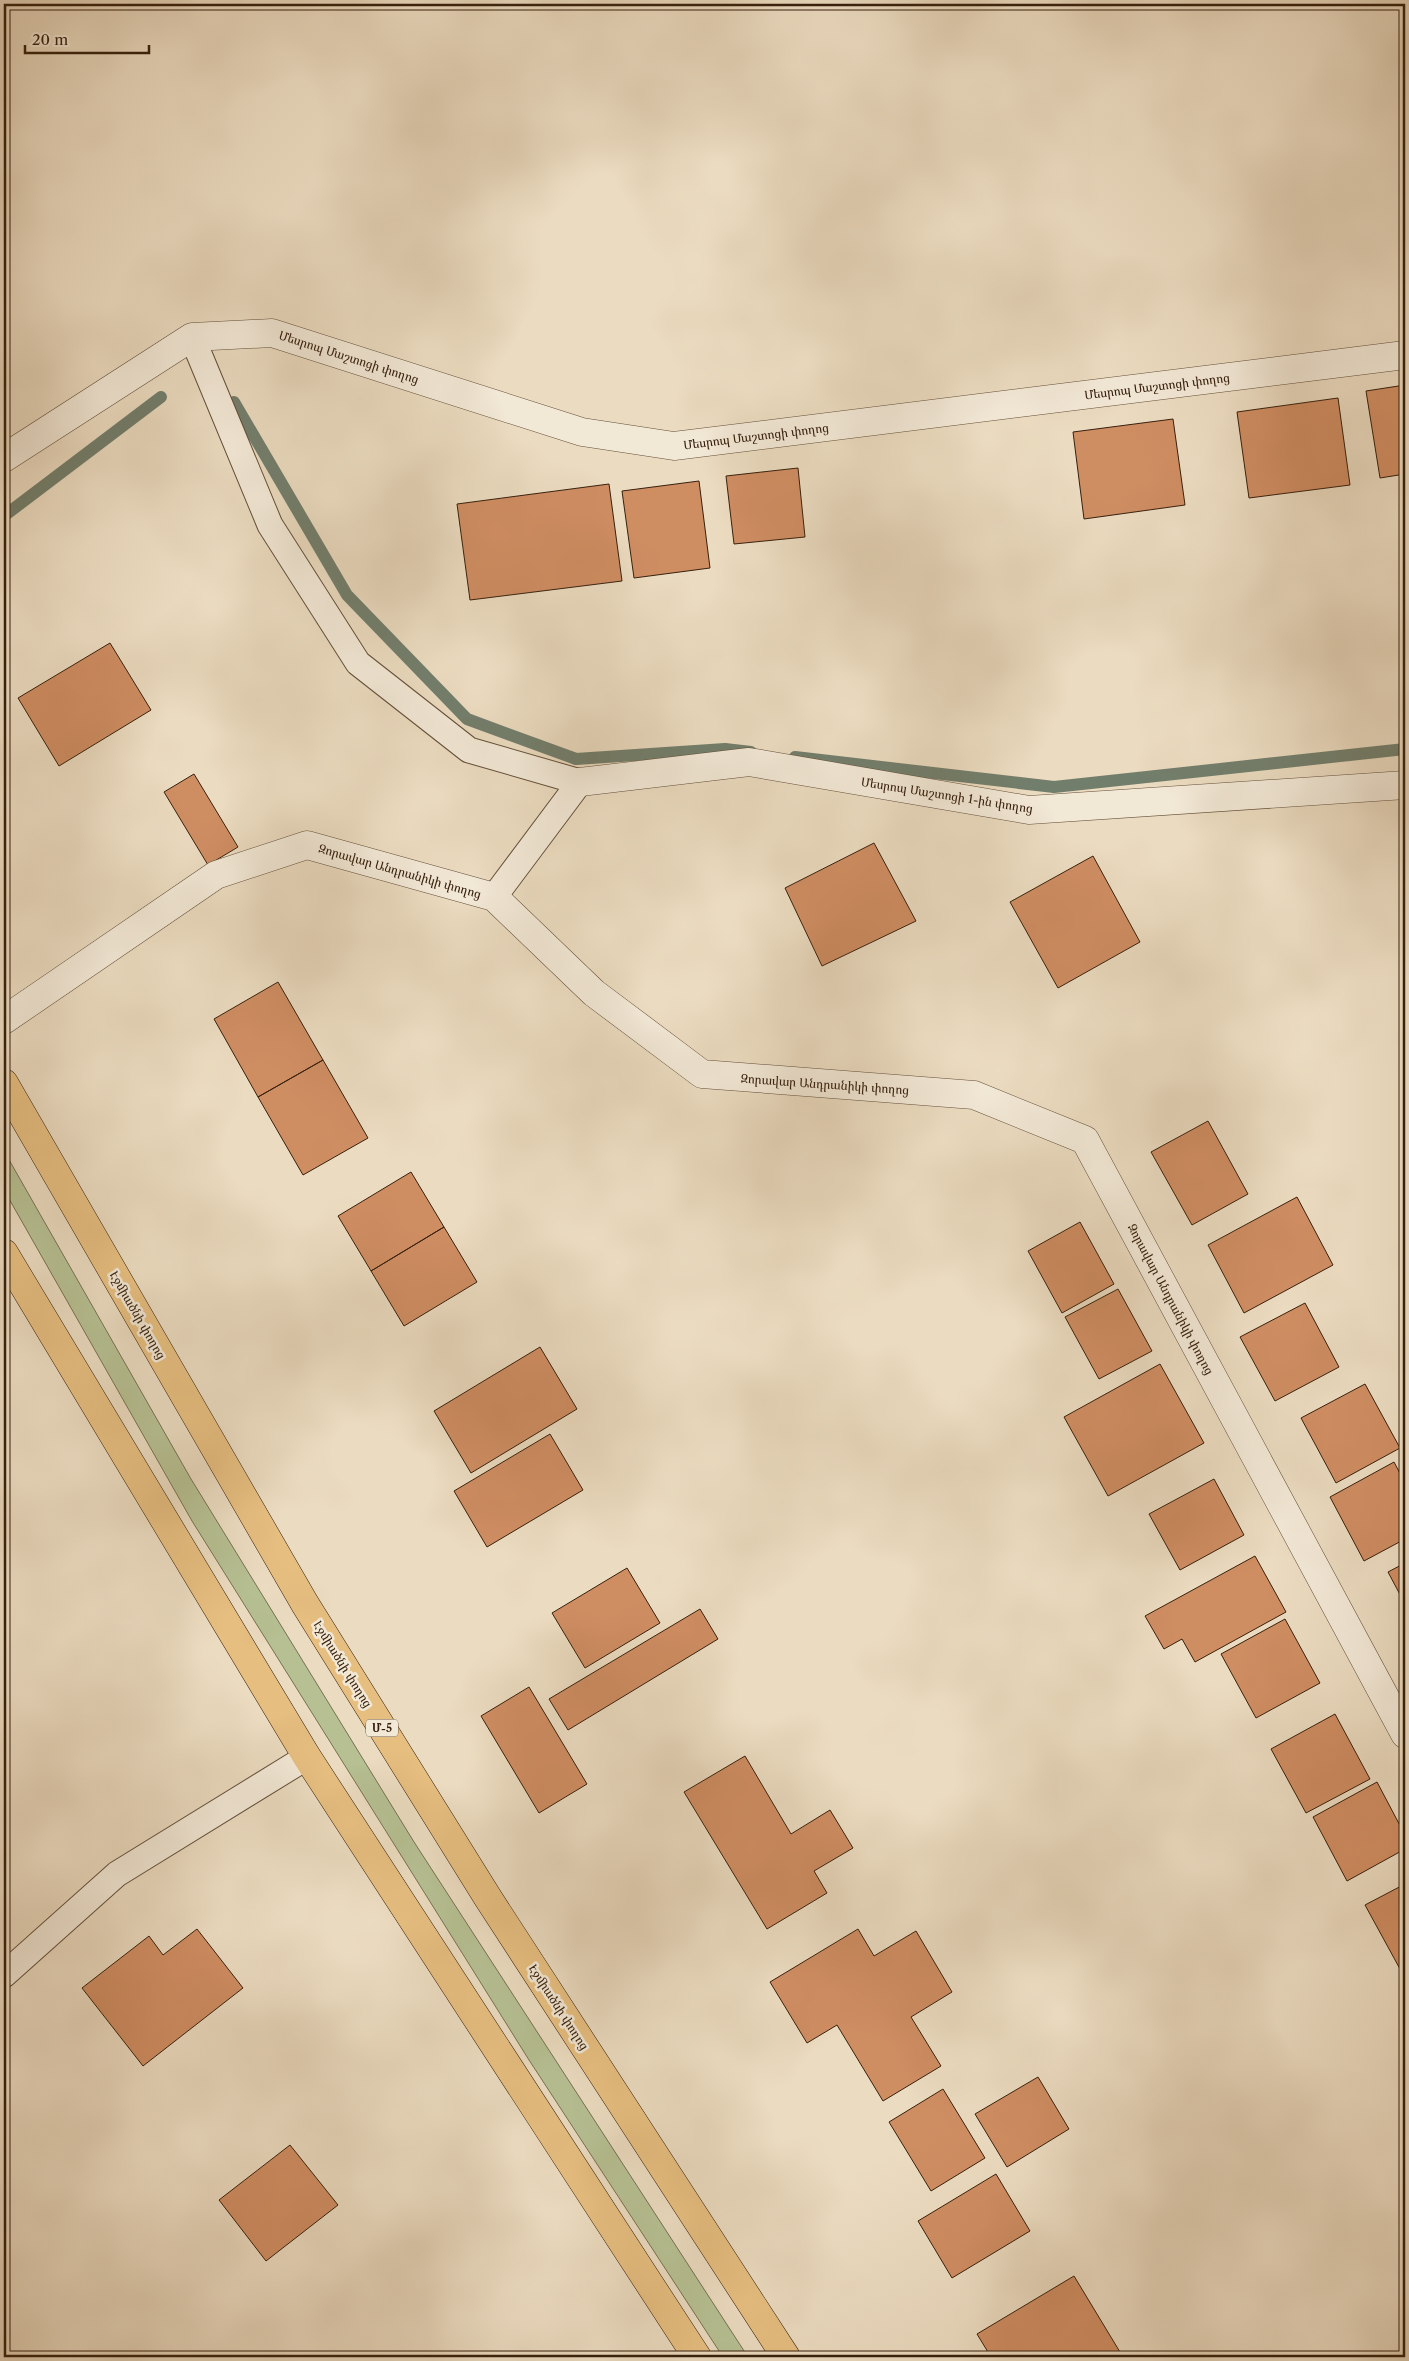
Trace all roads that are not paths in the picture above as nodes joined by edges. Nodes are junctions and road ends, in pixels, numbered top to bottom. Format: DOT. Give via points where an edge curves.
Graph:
graph roads {
  1 [pos="192,337"];
  2 [pos="1405,355"];
  3 [pos="4,458"];
  4 [pos="580,782"];
  5 [pos="1405,785"];
  6 [pos="494,897"];
  7 [pos="4,1020"];
  8 [pos="4,1083"];
  9 [pos="4,1253"];
  10 [pos="1405,1734"];
  11 [pos="307,1758"];
  12 [pos="4,1975"];
  13 [pos="697,2357"];
  14 [pos="786,2357"];
  1 -- 2 [label="street, Մեսրոպ Մաշտոցի փողոց" via="272,333 582,432 674,446"];
  1 -- 3 [label="street, Մեսրոպ Մաշտոցի փողոց"];
  1 -- 4 [label="lane" via="270,524 358,663 469,750"];
  4 -- 5 [label="street, Մեսրոպ Մաշտոցի 1-ին փողոց" via="749,762 1029,810"];
  4 -- 6 [label="lane"];
  6 -- 7 [label="street, Զորավար Անդրանիկի փողոց" via="307,845 216,874"];
  6 -- 10 [label="street, Զորավար Անդրանիկի փողոց" via="594,993 702,1074 974,1095 1085,1140"];
  8 -- 14 [label="highway, Էջմիածնի փողոց / Մ-5" via="305,1604 488,1898"];
  9 -- 11 [label="highway"];
  11 -- 12 [label="lane" via="117,1874"];
  11 -- 13 [label="highway"];
}
